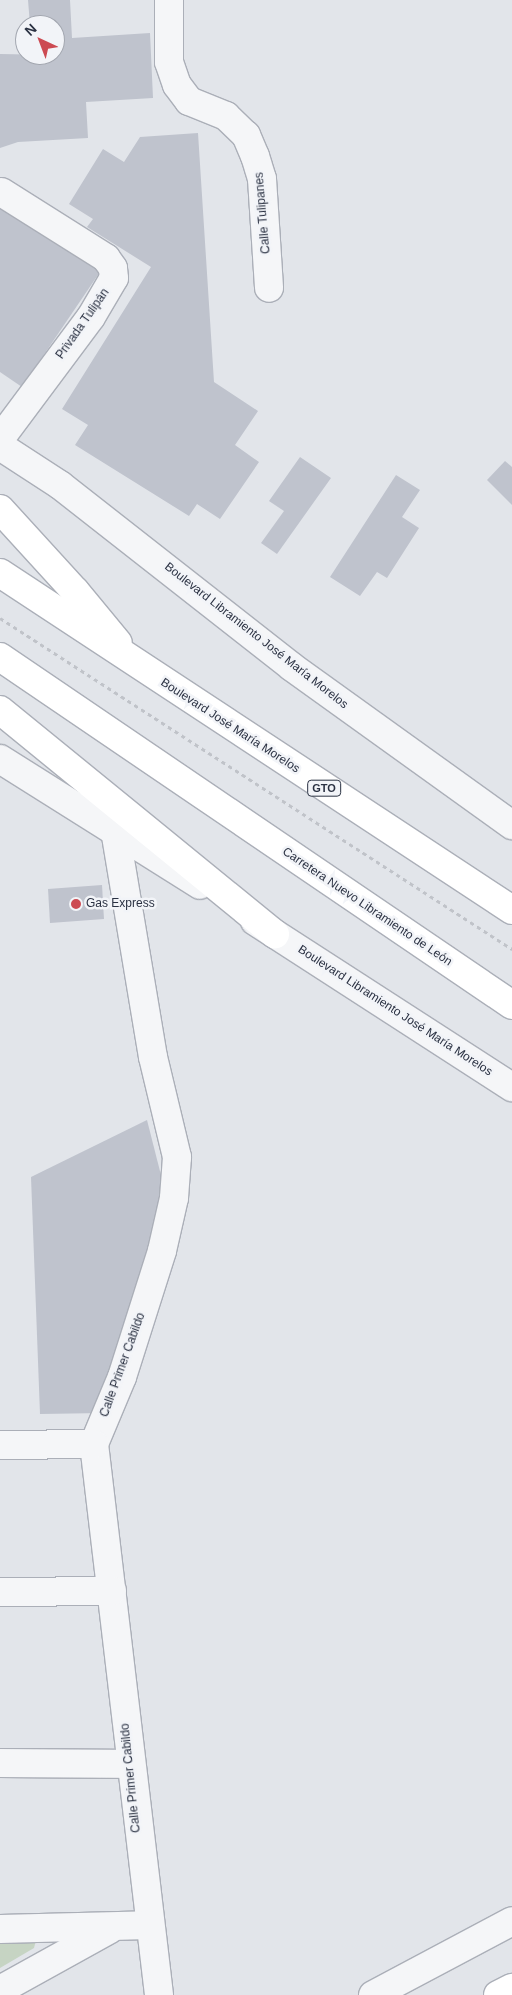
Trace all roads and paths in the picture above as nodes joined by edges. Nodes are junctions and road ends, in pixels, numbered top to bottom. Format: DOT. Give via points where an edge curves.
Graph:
graph roads {
  1 [pos="169,0"];
  2 [pos="1,192"];
  3 [pos="269,288"];
  4 [pos="0,439"];
  5 [pos="0,446"];
  6 [pos="0,509"];
  7 [pos="0,574"];
  8 [pos="0,618"];
  9 [pos="0,657"];
  10 [pos="136,665"];
  11 [pos="0,710"];
  12 [pos="0,759"];
  13 [pos="512,825"];
  14 [pos="114,830"];
  15 [pos="512,910"];
  16 [pos="275,934"];
  17 [pos="512,949"];
  18 [pos="512,1005"];
  19 [pos="512,1087"];
  20 [pos="94,1444"];
  21 [pos="0,1445"];
  22 [pos="112,1591"];
  23 [pos="0,1592"];
  24 [pos="0,1763"];
  25 [pos="129,1764"];
  26 [pos="512,1921"];
  27 [pos="148,1925"];
  28 [pos="114,1927"];
  29 [pos="0,1929"];
  30 [pos="512,1988"];
  31 [pos="0,1990"];
  32 [pos="159,1995"];
  33 [pos="374,1995"];
  34 [pos="498,1995"];
  1 -- 3 [label="street, Calle Tulipanes" via="169,62 177,85 189,101 226,116 246,135 255,156 262,179"];
  2 -- 4 [label="street, Privada Tulipán" via="106,258 113,268 114,278 91,317"];
  5 -- 13 [label="street, Boulevard Libramiento José María Morelos" via="60,485 292,667"];
  6 -- 10 [label="main road" via="75,591"];
  7 -- 10 [label="main road, Boulevard José María Morelos / GTO"];
  8 -- 17 [label="path"];
  9 -- 18 [label="main road, Carretera Nuevo Libramiento de León"];
  10 -- 15 [label="main road, Boulevard José María Morelos / GTO"];
  11 -- 16 [label="main road"];
  12 -- 14 [label="street, Boulevard Libramiento José María Morelos"];
  14 -- 16 [label="street, Boulevard Libramiento José María Morelos"];
  14 -- 20 [label="street, Calle Primer Cabildo" via="151,1048 177,1157 174,1198 162,1251 122,1377"];
  16 -- 19 [label="street, Boulevard Libramiento José María Morelos"];
  20 -- 21 [label="street"];
  20 -- 22 [label="street, Calle Primer Cabildo"];
  22 -- 23 [label="street"];
  22 -- 25 [label="street, Calle Primer Cabildo"];
  24 -- 25 [label="street"];
  25 -- 27 [label="street, Calle Primer Cabildo"];
  26 -- 33 [label="street"];
  27 -- 28 [label="street"];
  27 -- 32 [label="street, Calle Primer Cabildo"];
  28 -- 29 [label="street"];
  28 -- 31 [label="street"];
  30 -- 34 [label="main road"];
}
